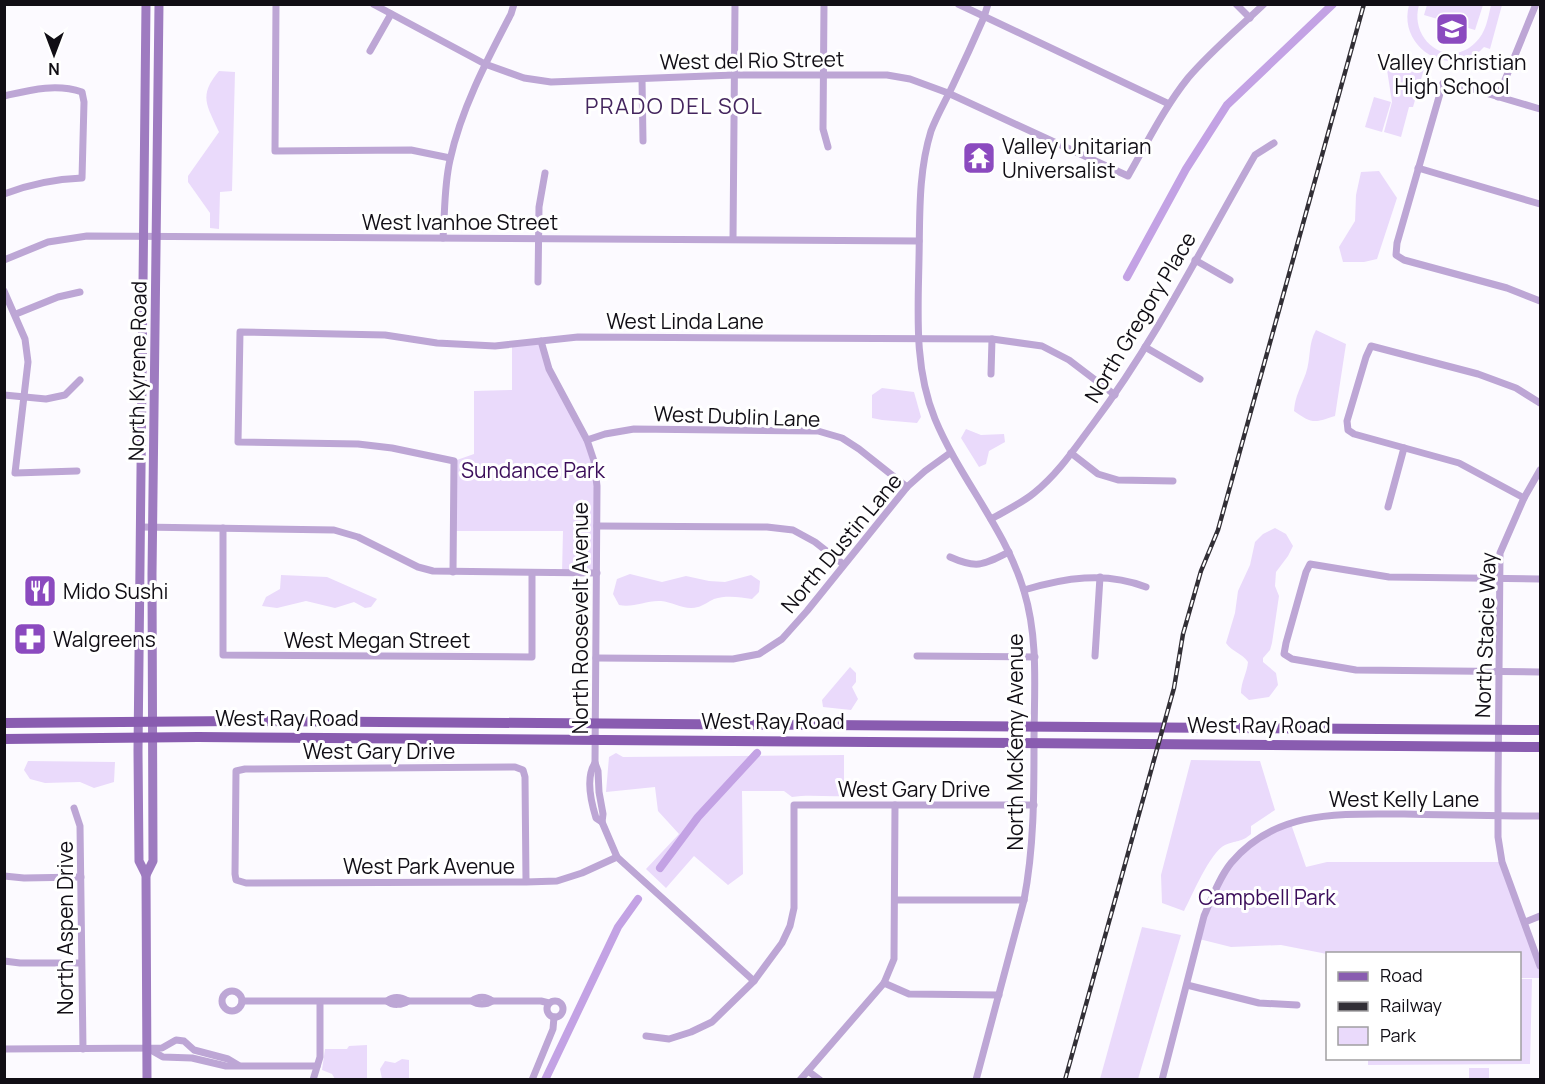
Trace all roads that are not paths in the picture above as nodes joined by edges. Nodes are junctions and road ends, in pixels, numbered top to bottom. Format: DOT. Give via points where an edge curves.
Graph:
graph roads {
  1 [pos="146,4"];
  2 [pos="159,4"];
  3 [pos="276,4"];
  4 [pos="374,4"];
  5 [pos="514,4"];
  6 [pos="735,4"];
  7 [pos="824,4"];
  8 [pos="958,4"];
  9 [pos="988,4"];
  10 [pos="1236,4"];
  11 [pos="1264,4"];
  12 [pos="1536,4"];
  13 [pos="391,14"];
  14 [pos="984,17"];
  15 [pos="1250,18"];
  16 [pos="370,51"];
  17 [pos="485,64"];
  18 [pos="734,75"];
  19 [pos="824,75"];
  20 [pos="642,79"];
  21 [pos="948,93"];
  22 [pos="4,96"];
  23 [pos="1498,97"];
  24 [pos="1169,104"];
  25 [pos="1540,109"];
  26 [pos="643,141"];
  27 [pos="1275,143"];
  28 [pos="828,147"];
  29 [pos="450,158"];
  30 [pos="1418,168"];
  31 [pos="545,173"];
  32 [pos="4,194"];
  33 [pos="1540,204"];
  34 [pos="143,235"];
  35 [pos="156,235"];
  36 [pos="443,238"];
  37 [pos="538,238"];
  38 [pos="733,239"];
  39 [pos="919,241"];
  40 [pos="4,260"];
  41 [pos="1195,260"];
  42 [pos="1230,280"];
  43 [pos="538,282"];
  44 [pos="4,291"];
  45 [pos="80,292"];
  46 [pos="1540,301"];
  47 [pos="16,314"];
  48 [pos="918,339"];
  49 [pos="992,339"];
  50 [pos="541,341"];
  51 [pos="1145,347"];
  52 [pos="991,374"];
  53 [pos="1200,379"];
  54 [pos="80,380"];
  55 [pos="1115,394"];
  56 [pos="4,395"];
  57 [pos="24,397"];
  58 [pos="1540,403"];
  59 [pos="587,440"];
  60 [pos="1404,448"];
  61 [pos="950,453"];
  62 [pos="1071,453"];
  63 [pos="1540,470"];
  64 [pos="77,471"];
  65 [pos="1173,481"];
  66 [pos="907,487"];
  67 [pos="1524,498"];
  68 [pos="1388,507"];
  69 [pos="991,519"];
  70 [pos="597,526"];
  71 [pos="140,527"];
  72 [pos="153,528"];
  73 [pos="223,528"];
  74 [pos="1009,552"];
  75 [pos="950,557"];
  76 [pos="843,564"];
  77 [pos="453,572"];
  78 [pos="531,573"];
  79 [pos="597,573"];
  80 [pos="1100,577"];
  81 [pos="1540,579"];
  82 [pos="1499,580"];
  83 [pos="1146,586"];
  84 [pos="1024,590"];
  85 [pos="917,656"];
  86 [pos="1095,656"];
  87 [pos="596,657"];
  88 [pos="1035,657"];
  89 [pos="1498,671"];
  90 [pos="1540,672"];
  91 [pos="138,721"];
  92 [pos="152,721"];
  93 [pos="4,723"];
  94 [pos="596,723"];
  95 [pos="1035,727"];
  96 [pos="1540,730"];
  97 [pos="138,737"];
  98 [pos="152,737"];
  99 [pos="1498,738"];
  100 [pos="4,739"];
  101 [pos="596,740"];
  102 [pos="1034,743"];
  103 [pos="1540,747"];
  104 [pos="895,805"];
  105 [pos="1034,805"];
  106 [pos="74,808"];
  107 [pos="1498,816"];
  108 [pos="1540,816"];
  109 [pos="617,857"];
  110 [pos="146,875"];
  111 [pos="4,876"];
  112 [pos="81,877"];
  113 [pos="236,880"];
  114 [pos="526,882"];
  115 [pos="896,900"];
  116 [pos="1024,900"];
  117 [pos="1540,916"];
  118 [pos="1525,922"];
  119 [pos="4,961"];
  120 [pos="81,963"];
  121 [pos="1540,966"];
  122 [pos="754,981"];
  123 [pos="884,983"];
  124 [pos="1187,985"];
  125 [pos="999,995"];
  126 [pos="242,1001"];
  127 [pos="320,1002"];
  128 [pos="549,1003"];
  129 [pos="1296,1005"];
  130 [pos="554,1017"];
  131 [pos="646,1036"];
  132 [pos="147,1048"];
  133 [pos="4,1049"];
  134 [pos="83,1049"];
  135 [pos="238,1065"];
  136 [pos="317,1066"];
  137 [pos="808,1071"];
  138 [pos="1161,1079"];
  139 [pos="147,1080"];
  140 [pos="313,1080"];
  141 [pos="532,1080"];
  142 [pos="800,1080"];
  143 [pos="820,1080"];
  144 [pos="976,1080"];
  1 -- 34 [label="main road, North Kyrene Road"];
  2 -- 35 [label="main road, North Kyrene Road"];
  3 -- 29 [label="street" via="275,151 411,150"];
  4 -- 13 [label="street, West del Rio Street"];
  5 -- 17 [label="street"];
  6 -- 18 [label="street"];
  7 -- 19 [label="street"];
  8 -- 14 [label="street"];
  9 -- 14 [label="street, North McKemy Avenue"];
  10 -- 15 [label="street"];
  11 -- 15 [label="street"];
  12 -- 23 [label="street"];
  13 -- 16 [label="street"];
  13 -- 17 [label="street, West del Rio Street"];
  14 -- 21 [label="street, North McKemy Avenue"];
  14 -- 24 [label="street"];
  15 -- 24 [label="street" via="1196,70"];
  17 -- 20 [label="street, West del Rio Street" via="524,78 551,82"];
  17 -- 29 [label="street"];
  18 -- 19 [label="street, West del Rio Street"];
  18 -- 20 [label="street, West del Rio Street"];
  18 -- 38 [label="street"];
  19 -- 21 [label="street, West del Rio Street" via="887,75"];
  19 -- 28 [label="street" via="823,129"];
  20 -- 26 [label="street"];
  21 -- 24 [label="street, West del Rio Street" via="1128,176"];
  21 -- 39 [label="street, North McKemy Avenue" via="932,129 923,165"];
  22 -- 32 [label="street" via="37,88 72,88 82,92 84,102 82,178 57,179"];
  23 -- 25 [label="street"];
  23 -- 30 [label="street" via="1443,83"];
  27 -- 41 [label="street, North Gregory Place" via="1255,155"];
  29 -- 36 [label="street"];
  30 -- 33 [label="street"];
  30 -- 46 [label="street" via="1396,255"];
  31 -- 37 [label="street"];
  34 -- 35 [label="street, West Ivanhoe Street"];
  34 -- 40 [label="street, West Ivanhoe Street" via="62,238"];
  34 -- 71 [label="main road, North Kyrene Road"];
  35 -- 36 [label="street, West Ivanhoe Street"];
  35 -- 72 [label="main road, North Kyrene Road"];
  36 -- 37 [label="street, West Ivanhoe Street"];
  37 -- 38 [label="street, West Ivanhoe Street"];
  37 -- 43 [label="street"];
  38 -- 39 [label="street, West Ivanhoe Street"];
  39 -- 48 [label="street, North McKemy Avenue"];
  41 -- 42 [label="street"];
  41 -- 51 [label="street, North Gregory Place"];
  44 -- 47 [label="street"];
  45 -- 47 [label="street"];
  47 -- 57 [label="street" via="28,362"];
  48 -- 49 [label="street, West Linda Lane"];
  48 -- 50 [label="street, West Linda Lane" via="578,337"];
  48 -- 61 [label="street, North McKemy Avenue" via="928,401"];
  49 -- 52 [label="street"];
  49 -- 55 [label="street, West Linda Lane" via="1042,346 1069,360"];
  50 -- 59 [label="street, North Roosevelt Avenue" via="549,369"];
  50 -- 77 [label="street, West Linda Lane" via="495,346 385,335 240,332 238,442 358,444 454,461"];
  51 -- 53 [label="street"];
  51 -- 55 [label="street, North Gregory Place"];
  54 -- 57 [label="street" via="65,394 46,399"];
  55 -- 62 [label="street, North Gregory Place"];
  56 -- 57 [label="street"];
  57 -- 64 [label="street" via="15,473"];
  58 -- 60 [label="street" via="1516,388 1478,374 1371,346 1347,421 1348,430"];
  59 -- 66 [label="street, West Dublin Lane" via="634,429 818,431 842,438"];
  59 -- 70 [label="street, North Roosevelt Avenue" via="597,486"];
  60 -- 67 [label="street" via="1459,463"];
  60 -- 68 [label="street"];
  61 -- 66 [label="street, North Dustin Lane"];
  61 -- 69 [label="street, North McKemy Avenue"];
  62 -- 65 [label="street" via="1098,474 1118,480"];
  62 -- 69 [label="street, North Gregory Place" via="1033,494"];
  63 -- 67 [label="street, North Stacie Way"];
  66 -- 76 [label="street, North Dustin Lane"];
  67 -- 82 [label="street, North Stacie Way" via="1500,553"];
  69 -- 74 [label="street, North McKemy Avenue"];
  70 -- 76 [label="street" via="793,530"];
  70 -- 79 [label="street, North Roosevelt Avenue"];
  71 -- 72 [label="street"];
  71 -- 91 [label="main road, North Kyrene Road"];
  72 -- 73 [label="street"];
  72 -- 92 [label="main road, North Kyrene Road"];
  73 -- 77 [label="street" via="334,530 358,537 418,567"];
  73 -- 78 [label="street, West Megan Street" via="223,655 531,657"];
  74 -- 75 [label="street" via="978,565"];
  74 -- 84 [label="street, North McKemy Avenue"];
  76 -- 87 [label="street, North Dustin Lane" via="782,639 759,654 733,659"];
  77 -- 78 [label="street"];
  78 -- 79 [label="street"];
  79 -- 87 [label="street, North Roosevelt Avenue"];
  80 -- 83 [label="street"];
  80 -- 84 [label="street" via="1063,579"];
  80 -- 86 [label="street"];
  81 -- 82 [label="street"];
  82 -- 89 [label="street, North Stacie Way"];
  82 -- 89 [label="street" via="1389,577 1310,564 1284,654 1292,659 1356,670"];
  84 -- 88 [label="street, North McKemy Avenue"];
  85 -- 88 [label="street"];
  87 -- 94 [label="street, North Roosevelt Avenue"];
  88 -- 95 [label="street, North McKemy Avenue"];
  89 -- 90 [label="street"];
  89 -- 99 [label="street, North Stacie Way"];
  91 -- 92 [label="main road, West Ray Road"];
  91 -- 93 [label="main road, West Ray Road"];
  91 -- 97 [label="main road, North Kyrene Road"];
  92 -- 94 [label="main road, West Ray Road"];
  92 -- 98 [label="main road, North Kyrene Road"];
  94 -- 95 [label="main road, West Ray Road"];
  94 -- 101 [label="street, North Roosevelt Avenue"];
  95 -- 99 [label="main road, West Ray Road"];
  95 -- 102 [label="street, North McKemy Avenue"];
  96 -- 99 [label="main road, West Ray Road"];
  97 -- 98 [label="main road, West Ray Road"];
  97 -- 100 [label="main road, West Ray Road"];
  97 -- 110 [label="main road, North Kyrene Road" via="139,861"];
  98 -- 101 [label="main road, West Ray Road"];
  98 -- 110 [label="main road, North Kyrene Road" via="153,861"];
  99 -- 102 [label="main road, West Ray Road"];
  99 -- 103 [label="main road, West Ray Road"];
  99 -- 107 [label="street, North Stacie Way"];
  101 -- 102 [label="main road, West Ray Road"];
  101 -- 109 [label="street, North Roosevelt Avenue" via="602,822"];
  102 -- 105 [label="street, North McKemy Avenue"];
  104 -- 105 [label="street, West Gary Drive"];
  104 -- 115 [label="street"];
  104 -- 122 [label="street, West Gary Drive" via="794,806 794,908 790,926"];
  105 -- 116 [label="street, North McKemy Avenue"];
  106 -- 112 [label="street, North Aspen Drive" via="80,826"];
  107 -- 108 [label="street, West Kelly Lane"];
  107 -- 118 [label="street, North Stacie Way" via="1502,862"];
  107 -- 124 [label="street, West Kelly Lane" via="1343,814 1304,818 1270,832 1231,864 1214,894 1204,916"];
  109 -- 114 [label="street, West Park Avenue" via="582,873"];
  109 -- 122 [label="street, North Roosevelt Avenue"];
  110 -- 132 [label="main road"];
  111 -- 112 [label="street"];
  112 -- 120 [label="street, North Aspen Drive"];
  113 -- 114 [label="street, West Park Avenue"];
  113 -- 114 [label="street, West Gary Drive" via="236,771 515,767 523,770 525,777"];
  115 -- 116 [label="street"];
  115 -- 123 [label="street" via="894,959"];
  116 -- 125 [label="street, North McKemy Avenue"];
  117 -- 118 [label="street"];
  118 -- 121 [label="street, North Stacie Way"];
  119 -- 120 [label="street"];
  120 -- 134 [label="street, North Aspen Drive"];
  122 -- 131 [label="street" via="712,1022 669,1039"];
  123 -- 125 [label="street" via="909,994"];
  123 -- 137 [label="street"];
  124 -- 129 [label="street" via="1258,1004"];
  124 -- 138 [label="street, West Kelly Lane"];
  125 -- 144 [label="street, North McKemy Avenue"];
  126 -- 127 [label="street"];
  127 -- 128 [label="street" via="402,998 476,1004"];
  127 -- 136 [label="street"];
  128 -- 130 [label="street" via="547,1010"];
  128 -- 130 [label="street" via="557,1001 563,1006 562,1014"];
  130 -- 141 [label="street"];
  132 -- 134 [label="street"];
  132 -- 135 [label="street" via="163,1057"];
  132 -- 135 [label="street" via="184,1041 194,1050"];
  132 -- 139 [label="main road"];
  133 -- 134 [label="street"];
  135 -- 136 [label="street"];
  136 -- 140 [label="street"];
  137 -- 142 [label="street"];
  137 -- 143 [label="street"];
}
